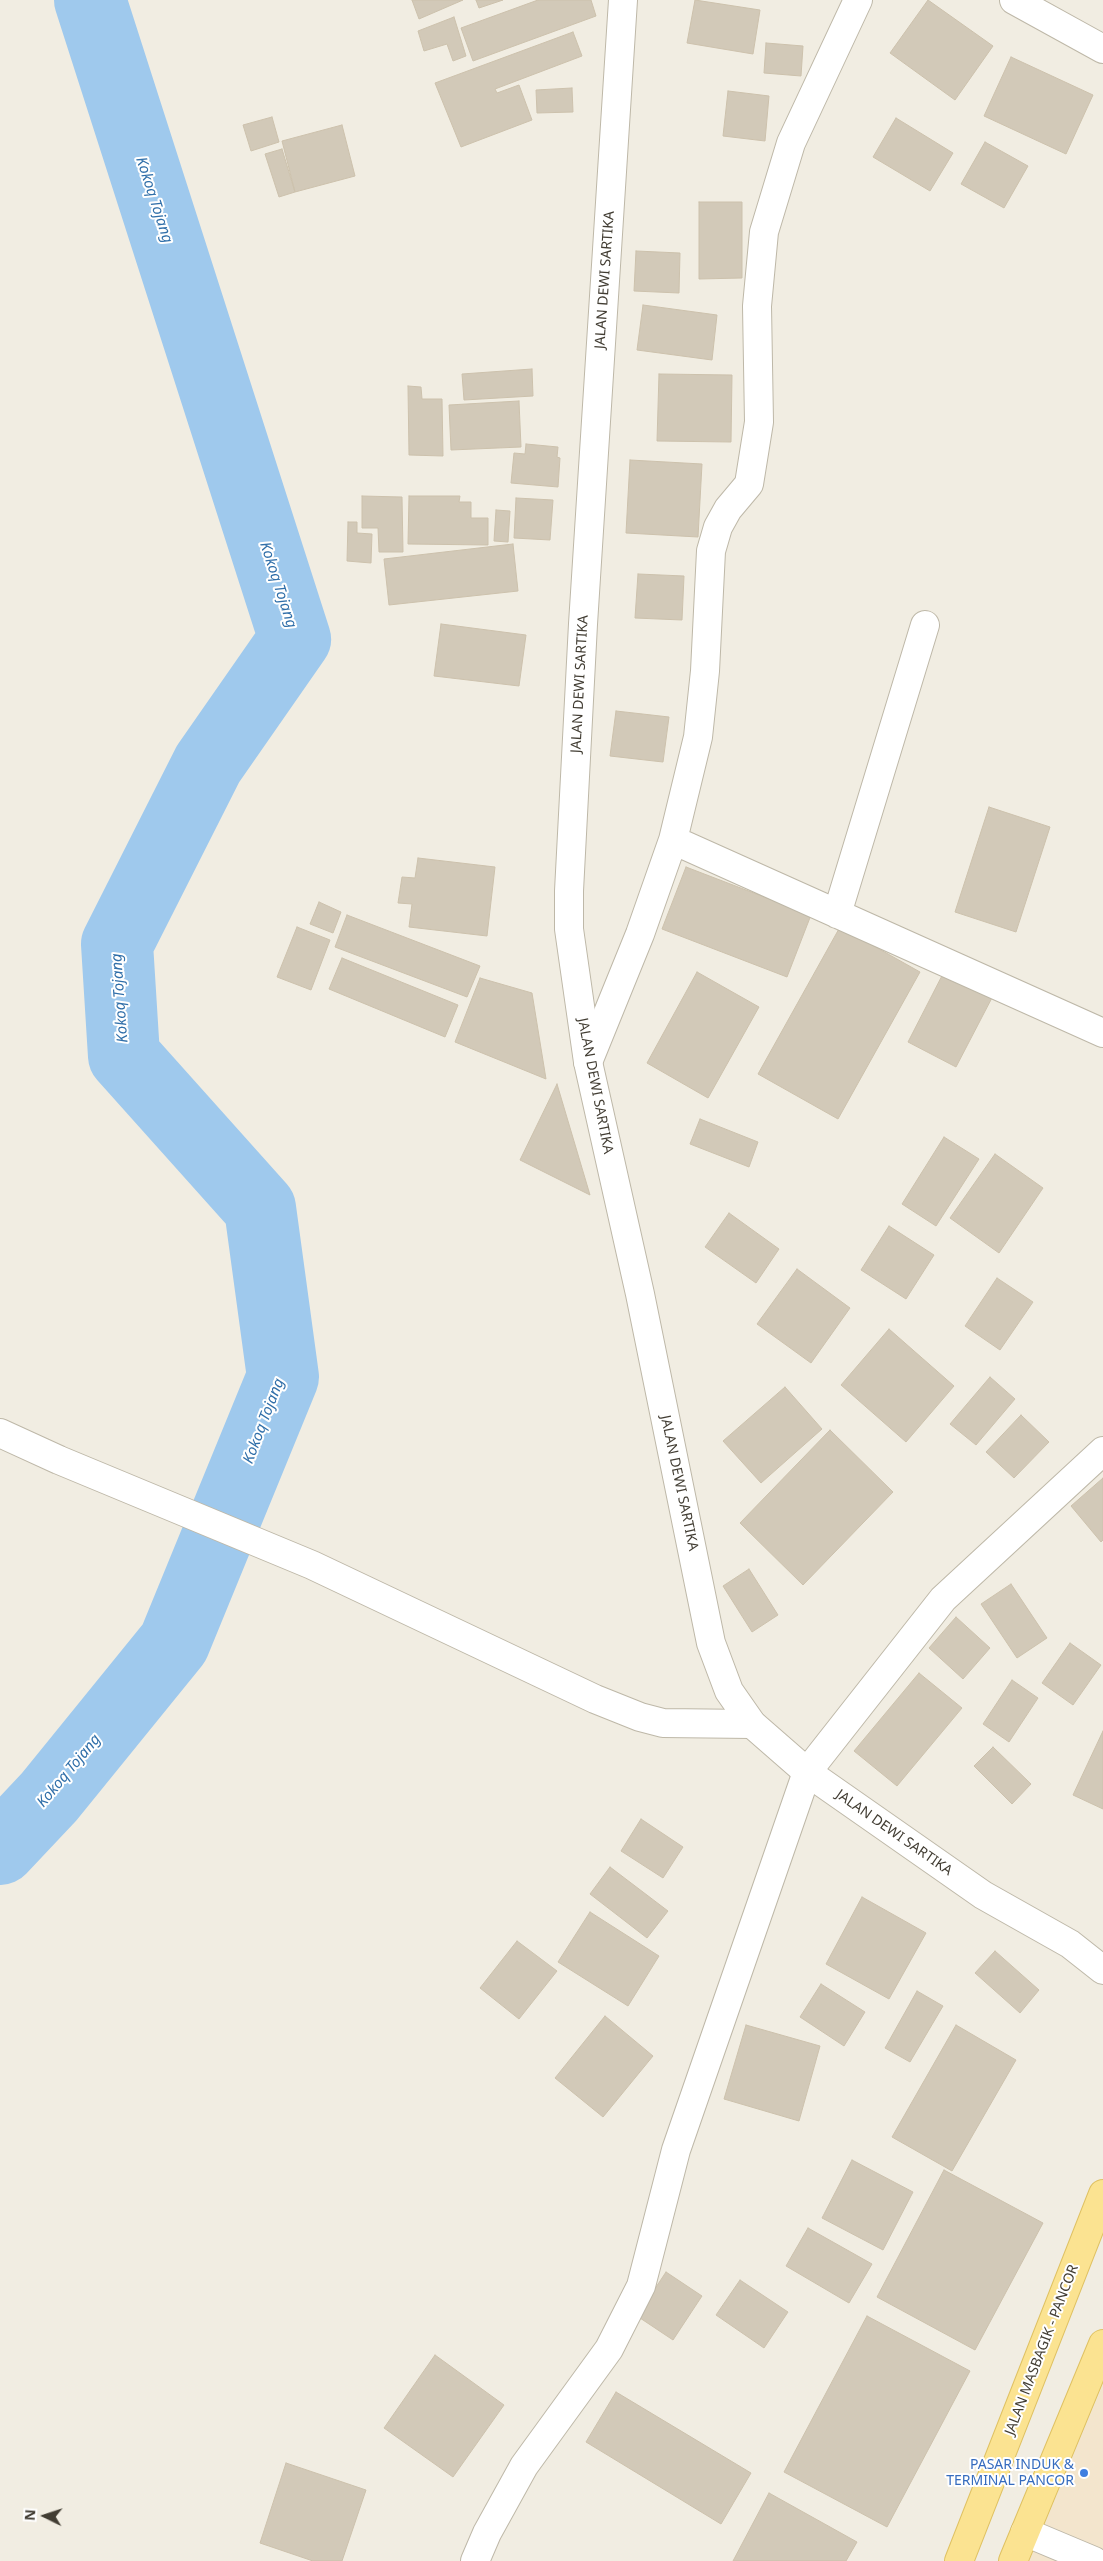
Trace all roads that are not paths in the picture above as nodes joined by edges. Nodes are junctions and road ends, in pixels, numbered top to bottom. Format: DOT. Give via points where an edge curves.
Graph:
graph roads {
  1 [pos="623,0"];
  2 [pos="858,0"];
  3 [pos="1014,0"];
  4 [pos="1103,49"];
  5 [pos="925,625"];
  6 [pos="673,840"];
  7 [pos="837,914"];
  8 [pos="1103,1034"];
  9 [pos="588,1062"];
  10 [pos="0,1433"];
  11 [pos="1103,1452"];
  12 [pos="752,1724"];
  13 [pos="807,1772"];
  14 [pos="1103,1970"];
  15 [pos="1103,2194"];
  16 [pos="1103,2344"];
  17 [pos="1025,2532"];
  18 [pos="475,2561"];
  19 [pos="958,2561"];
  20 [pos="1013,2561"];
  21 [pos="1094,2561"];
  1 -- 9 [label="street, JALAN DEWI SARTIKA" via="569,891 570,929"];
  2 -- 6 [label="street" via="791,143 764,232 757,306 759,422 754,459 749,484 728,509 710,551 706,671 698,737"];
  3 -- 4 [label="street"];
  5 -- 7 [label="street"];
  6 -- 7 [label="street"];
  6 -- 9 [label="street" via="640,934"];
  7 -- 8 [label="street"];
  9 -- 12 [label="street, JALAN DEWI SARTIKA" via="640,1294 710,1643 729,1691"];
  10 -- 12 [label="street" via="312,1566 640,1717 663,1723"];
  11 -- 13 [label="street" via="944,1599"];
  12 -- 13 [label="street, JALAN DEWI SARTIKA"];
  13 -- 14 [label="street, JALAN DEWI SARTIKA" via="983,1894 1070,1944"];
  13 -- 18 [label="street" via="676,2150 642,2286 609,2349 524,2466"];
  15 -- 19 [label="main road, JALAN MASBAGIK - PANCOR"];
  16 -- 17 [label="main road"];
  17 -- 20 [label="main road"];
  17 -- 21 [label="street"];
}
